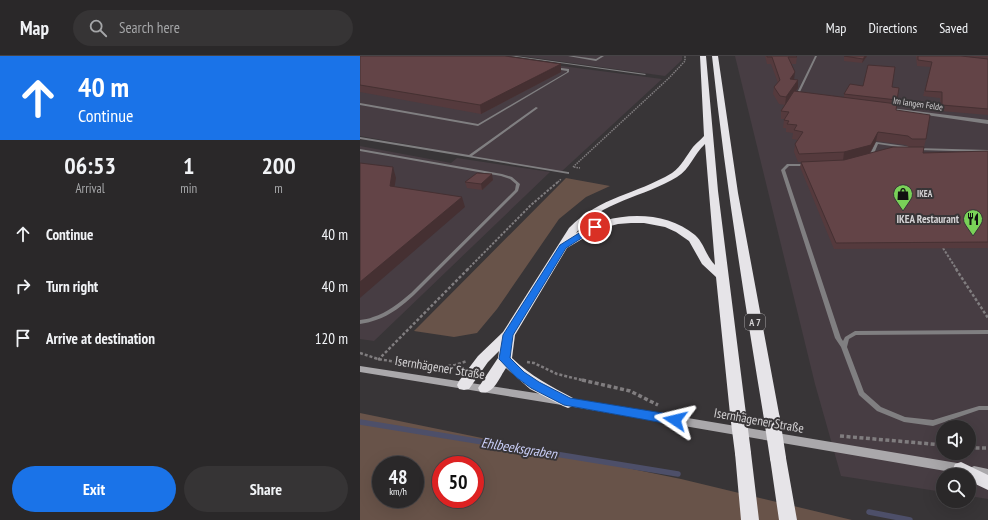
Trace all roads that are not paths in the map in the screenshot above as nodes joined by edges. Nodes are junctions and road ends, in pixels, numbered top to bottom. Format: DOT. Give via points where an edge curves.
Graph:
graph roads {
  1 [pos="511,56"];
  2 [pos="569,56"];
  3 [pos="603,56"];
  4 [pos="703,56"];
  5 [pos="715,56"];
  6 [pos="816,56"];
  7 [pos="579,57"];
  8 [pos="591,59"];
  9 [pos="567,64"];
  10 [pos="553,68"];
  11 [pos="645,74"];
  12 [pos="801,96"];
  13 [pos="360,104"];
  14 [pos="882,107"];
  15 [pos="538,108"];
  16 [pos="988,122"];
  17 [pos="708,137"];
  18 [pos="360,138"];
  19 [pos="919,149"];
  20 [pos="360,150"];
  21 [pos="892,150"];
  22 [pos="988,151"];
  23 [pos="878,154"];
  24 [pos="470,156"];
  25 [pos="871,156"];
  26 [pos="865,158"];
  27 [pos="812,164"];
  28 [pos="568,173"];
  29 [pos="563,246"];
  30 [pos="722,276"];
  31 [pos="360,322"];
  32 [pos="988,332"];
  33 [pos="508,335"];
  34 [pos="844,347"];
  35 [pos="504,359"];
  36 [pos="364,369"];
  37 [pos="464,385"];
  38 [pos="485,388"];
  39 [pos="568,402"];
  40 [pos="988,408"];
  41 [pos="956,468"];
  42 [pos="976,472"];
  43 [pos="988,474"];
  44 [pos="976,477"];
  45 [pos="988,483"];
  46 [pos="750,520"];
  47 [pos="788,520"];
  1 -- 9 [label="lane"];
  2 -- 7 [label="lane"];
  3 -- 8 [label="lane" via="596,60"];
  4 -- 17 [label="highway"];
  5 -- 47 [label="highway, A 7, bridge" via="738,226"];
  6 -- 12 [label="lane" via="797,95"];
  7 -- 8 [label="lane"];
  8 -- 9 [label="lane"];
  9 -- 11 [label="lane"];
  10 -- 13 [label="lane" via="568,72 478,125"];
  14 -- 16 [label="street, Im langen Felde"];
  15 -- 24 [label="lane"];
  17 -- 29 [label="highway" via="696,149 684,168 648,188 596,209 577,224"];
  17 -- 30 [label="highway"];
  18 -- 24 [label="lane"];
  19 -- 21 [label="lane"];
  19 -- 22 [label="lane"];
  19 -- 25 [label="lane" via="877,142"];
  20 -- 31 [label="lane" via="502,175 518,184 517,190 410,296 388,313 367,322"];
  23 -- 25 [label="lane"];
  24 -- 28 [label="lane"];
  25 -- 26 [label="lane"];
  27 -- 34 [label="lane" via="788,165 783,170 838,338"];
  29 -- 30 [label="highway" via="604,224 625,220 657,222 672,226 691,237 704,260"];
  29 -- 33 [label="highway"];
  30 -- 46 [label="highway, bridge"];
  32 -- 34 [label="lane" via="855,333 847,338"];
  33 -- 35 [label="highway"];
  33 -- 37 [label="highway" via="483,359"];
  34 -- 40 [label="lane" via="861,393 879,409 904,419 933,423 979,408"];
  35 -- 38 [label="highway"];
  35 -- 39 [label="highway" via="535,385"];
  36 -- 37 [label="main road, Isernhägener Straße"];
  37 -- 38 [label="main road, Isernhägener Straße"];
  38 -- 39 [label="main road, Isernhägener Straße"];
  39 -- 41 [label="main road, Isernhägener Straße"];
  42 -- 43 [label="main road, Isernhägener Straße"];
  44 -- 45 [label="highway"];
}
